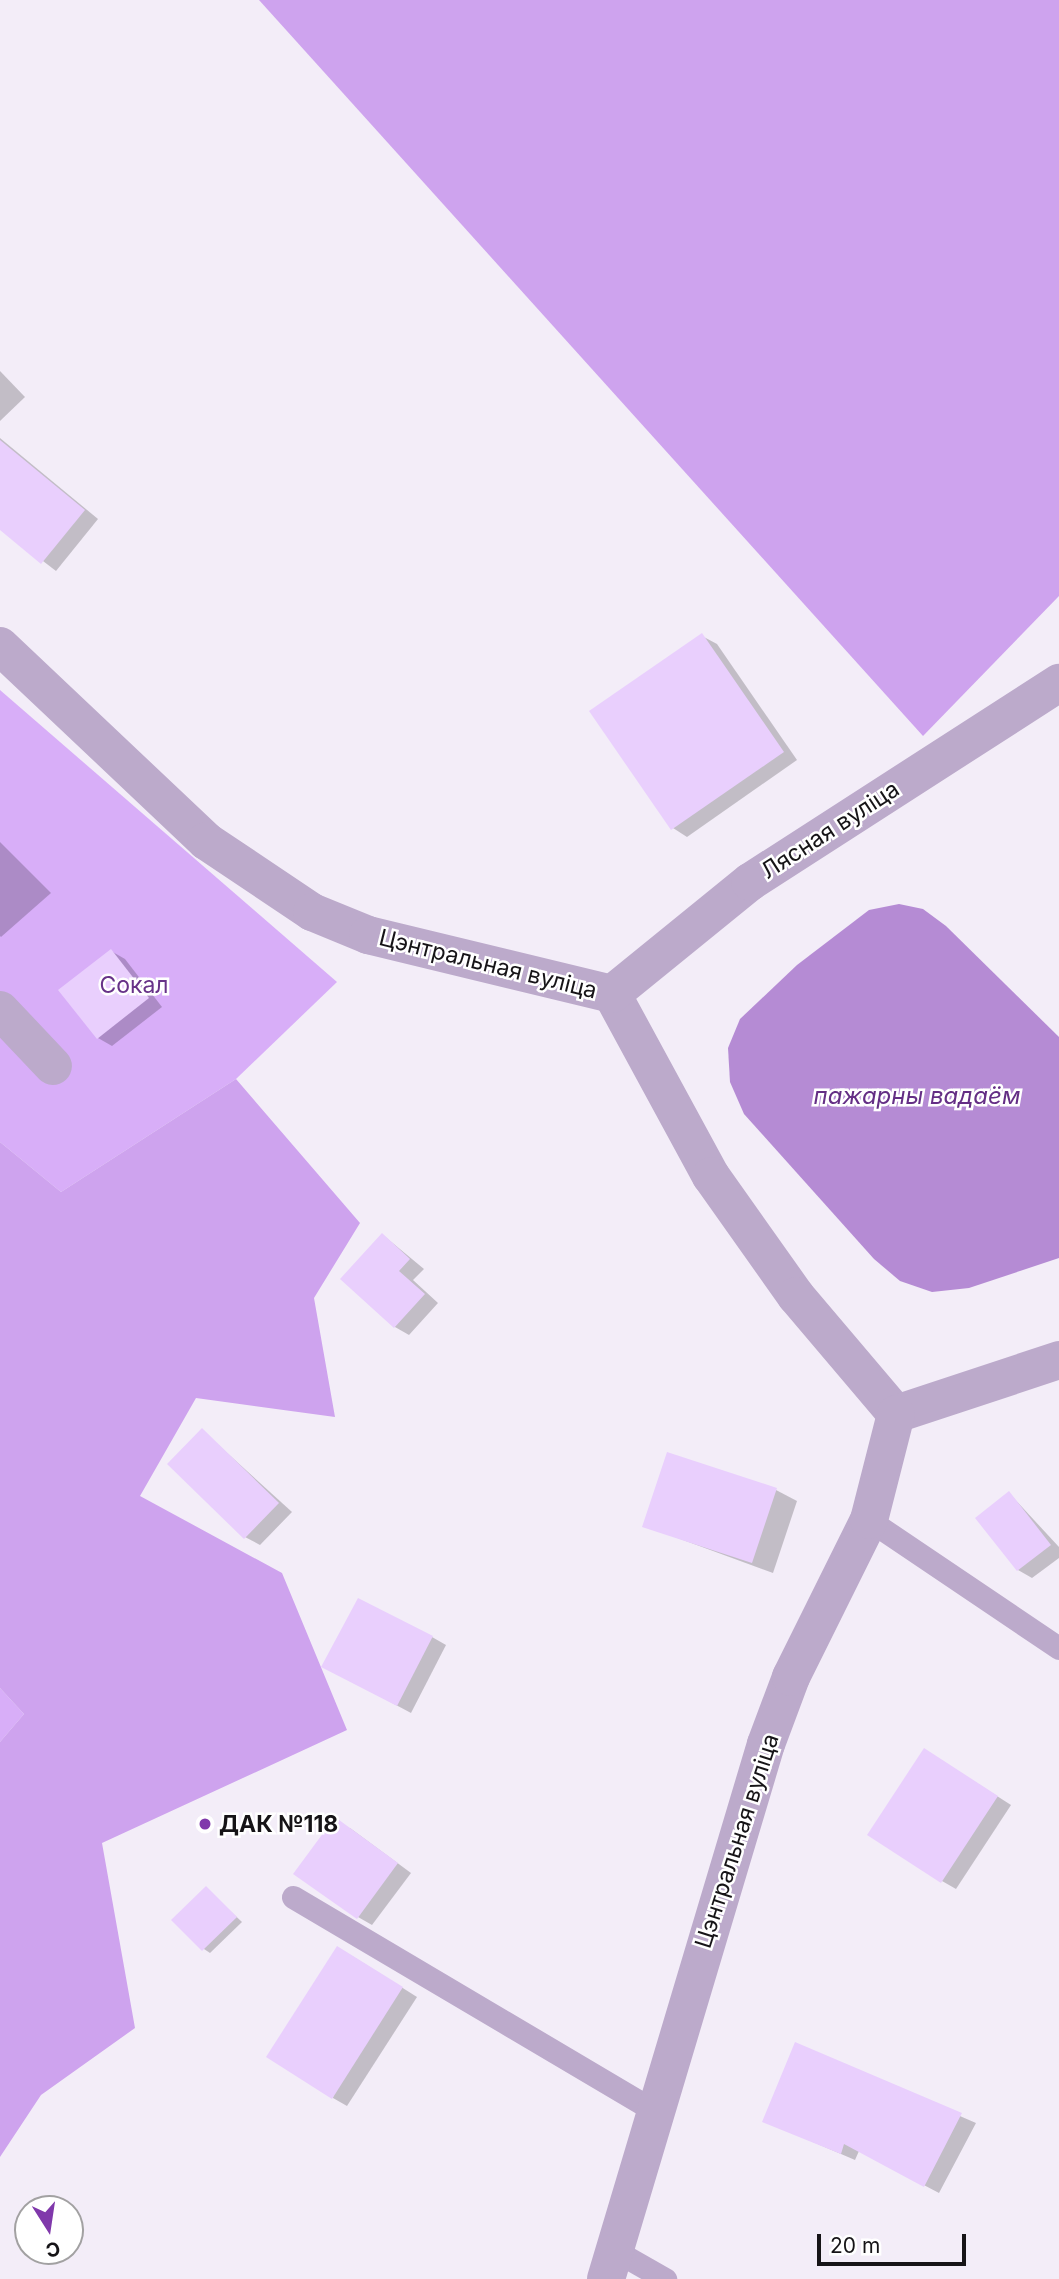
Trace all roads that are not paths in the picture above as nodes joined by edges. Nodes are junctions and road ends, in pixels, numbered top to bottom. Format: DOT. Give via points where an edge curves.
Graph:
graph roads {
  1 [pos="0,646"];
  2 [pos="1059,682"];
  3 [pos="611,994"];
  4 [pos="0,1010"];
  5 [pos="53,1066"];
  6 [pos="1059,1360"];
  7 [pos="896,1415"];
  8 [pos="869,1520"];
  9 [pos="1059,1648"];
  10 [pos="293,1897"];
  11 [pos="655,2111"];
  12 [pos="610,2264"];
  13 [pos="665,2279"];
  1 -- 3 [label="street, Цэнтральная вуліца" via="206,841 312,912 368,935"];
  2 -- 3 [label="street, Лясная вуліца" via="750,882"];
  3 -- 7 [label="street, Цэнтральная вуліца" via="711,1176 853,1370"];
  4 -- 5 [label="street"];
  6 -- 7 [label="street"];
  7 -- 8 [label="street, Цэнтральная вуліца"];
  8 -- 9 [label="lane"];
  8 -- 11 [label="street, Цэнтральная вуліца" via="771,1733"];
  10 -- 11 [label="lane"];
  11 -- 12 [label="street, Цэнтральная вуліца"];
  12 -- 13 [label="lane"];
}
